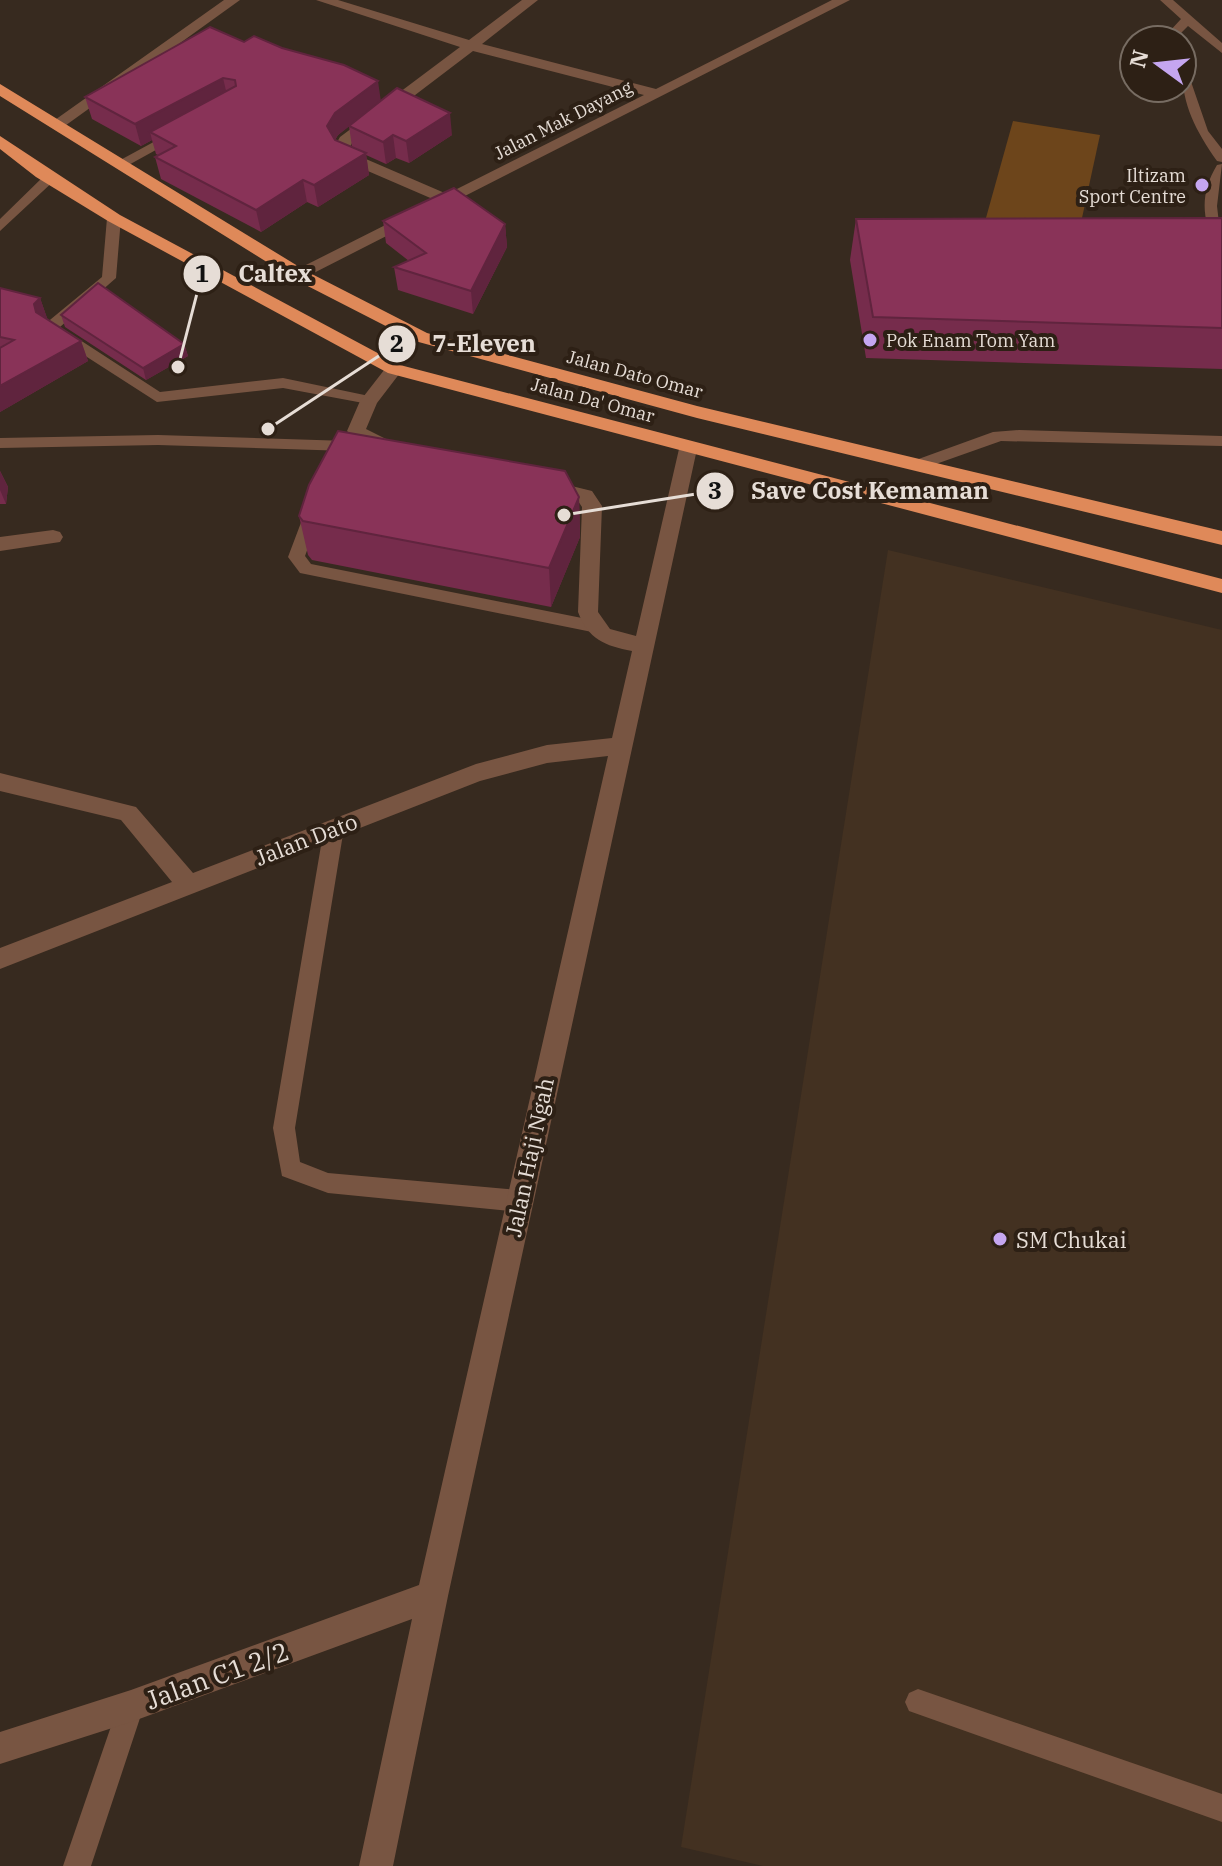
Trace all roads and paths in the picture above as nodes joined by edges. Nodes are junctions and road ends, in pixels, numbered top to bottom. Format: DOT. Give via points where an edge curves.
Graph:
graph roads {
  1 [pos="233,0"];
  2 [pos="323,0"];
  3 [pos="531,0"];
  4 [pos="843,0"];
  5 [pos="1166,0"];
  6 [pos="1188,19"];
  7 [pos="1183,24"];
  8 [pos="472,46"];
  9 [pos="1222,49"];
  10 [pos="0,89"];
  11 [pos="657,94"];
  12 [pos="1193,104"];
  13 [pos="57,125"];
  14 [pos="191,127"];
  15 [pos="0,141"];
  16 [pos="1222,158"];
  17 [pos="120,164"];
  18 [pos="1222,168"];
  19 [pos="50,178"];
  20 [pos="447,200"];
  21 [pos="3,218"];
  22 [pos="114,218"];
  23 [pos="1222,245"];
  24 [pos="300,275"];
  25 [pos="394,369"];
  26 [pos="369,401"];
  27 [pos="1222,441"];
  28 [pos="0,443"];
  29 [pos="348,445"];
  30 [pos="688,449"];
  31 [pos="411,453"];
  32 [pos="919,465"];
  33 [pos="527,482"];
  34 [pos="321,498"];
  35 [pos="53,537"];
  36 [pos="1222,538"];
  37 [pos="0,544"];
  38 [pos="1222,586"];
  39 [pos="592,626"];
  40 [pos="644,646"];
  41 [pos="620,746"];
  42 [pos="0,782"];
  43 [pos="334,828"];
  44 [pos="189,885"];
  45 [pos="0,959"];
  46 [pos="519,1201"];
  47 [pos="432,1596"];
  48 [pos="918,1702"];
  49 [pos="131,1706"];
  50 [pos="0,1748"];
  51 [pos="1222,1808"];
  52 [pos="77,1866"];
  53 [pos="376,1866"];
  1 -- 13 [label="street"];
  2 -- 8 [label="street"];
  3 -- 8 [label="street"];
  4 -- 11 [label="street, Jalan Mak Dayang"];
  5 -- 6 [label="lane"];
  6 -- 7 [label="lane"];
  6 -- 9 [label="lane"];
  8 -- 11 [label="street"];
  8 -- 20 [label="street" via="341,149 346,156"];
  10 -- 13 [label="highway, Jalan Dato Omar"];
  11 -- 20 [label="street, Jalan Mak Dayang"];
  12 -- 16 [label="lane" via="1202,131"];
  13 -- 17 [label="highway, Jalan Dato Omar"];
  14 -- 17 [label="lane"];
  15 -- 19 [label="highway, Jalan Da' Omar"];
  17 -- 24 [label="highway, Jalan Dato Omar"];
  18 -- 23 [label="lane" via="1210,187 1210,210"];
  19 -- 21 [label="lane"];
  19 -- 22 [label="highway, Jalan Da' Omar"];
  20 -- 24 [label="street, Jalan Mak Dayang"];
  22 -- 25 [label="highway, Jalan Da' Omar"];
  22 -- 26 [label="lane" via="109,278 50,327 157,397 283,383"];
  24 -- 32 [label="highway, Jalan Dato Omar" via="421,337"];
  25 -- 26 [label="street"];
  25 -- 30 [label="highway, Jalan Da' Omar"];
  26 -- 29 [label="street"];
  27 -- 32 [label="lane" via="999,436"];
  28 -- 29 [label="lane"];
  29 -- 31 [label="street"];
  30 -- 38 [label="highway, Jalan Da' Omar"];
  30 -- 40 [label="street, Jalan Haji Ngah"];
  32 -- 36 [label="highway, Jalan Dato Omar"];
  33 -- 39 [label="street" via="585,496 592,506"];
  34 -- 39 [label="lane" via="296,557 306,569"];
  35 -- 37 [label="street"];
  39 -- 40 [label="street" via="603,637"];
  40 -- 41 [label="street, Jalan Haji Ngah"];
  41 -- 43 [label="street, Jalan Dato" via="547,754 476,773"];
  41 -- 46 [label="street, Jalan Haji Ngah"];
  42 -- 44 [label="street" via="128,813"];
  43 -- 44 [label="street, Jalan Dato"];
  43 -- 46 [label="lane" via="284,1128 290,1169 328,1183"];
  44 -- 45 [label="street, Jalan Dato"];
  46 -- 47 [label="street, Jalan Haji Ngah"];
  47 -- 49 [label="street, Jalan C1 2/2"];
  47 -- 53 [label="street, Jalan Haji Ngah"];
  48 -- 51 [label="lane"];
  49 -- 50 [label="street, Jalan C1 2/2"];
  49 -- 52 [label="lane"];
}
